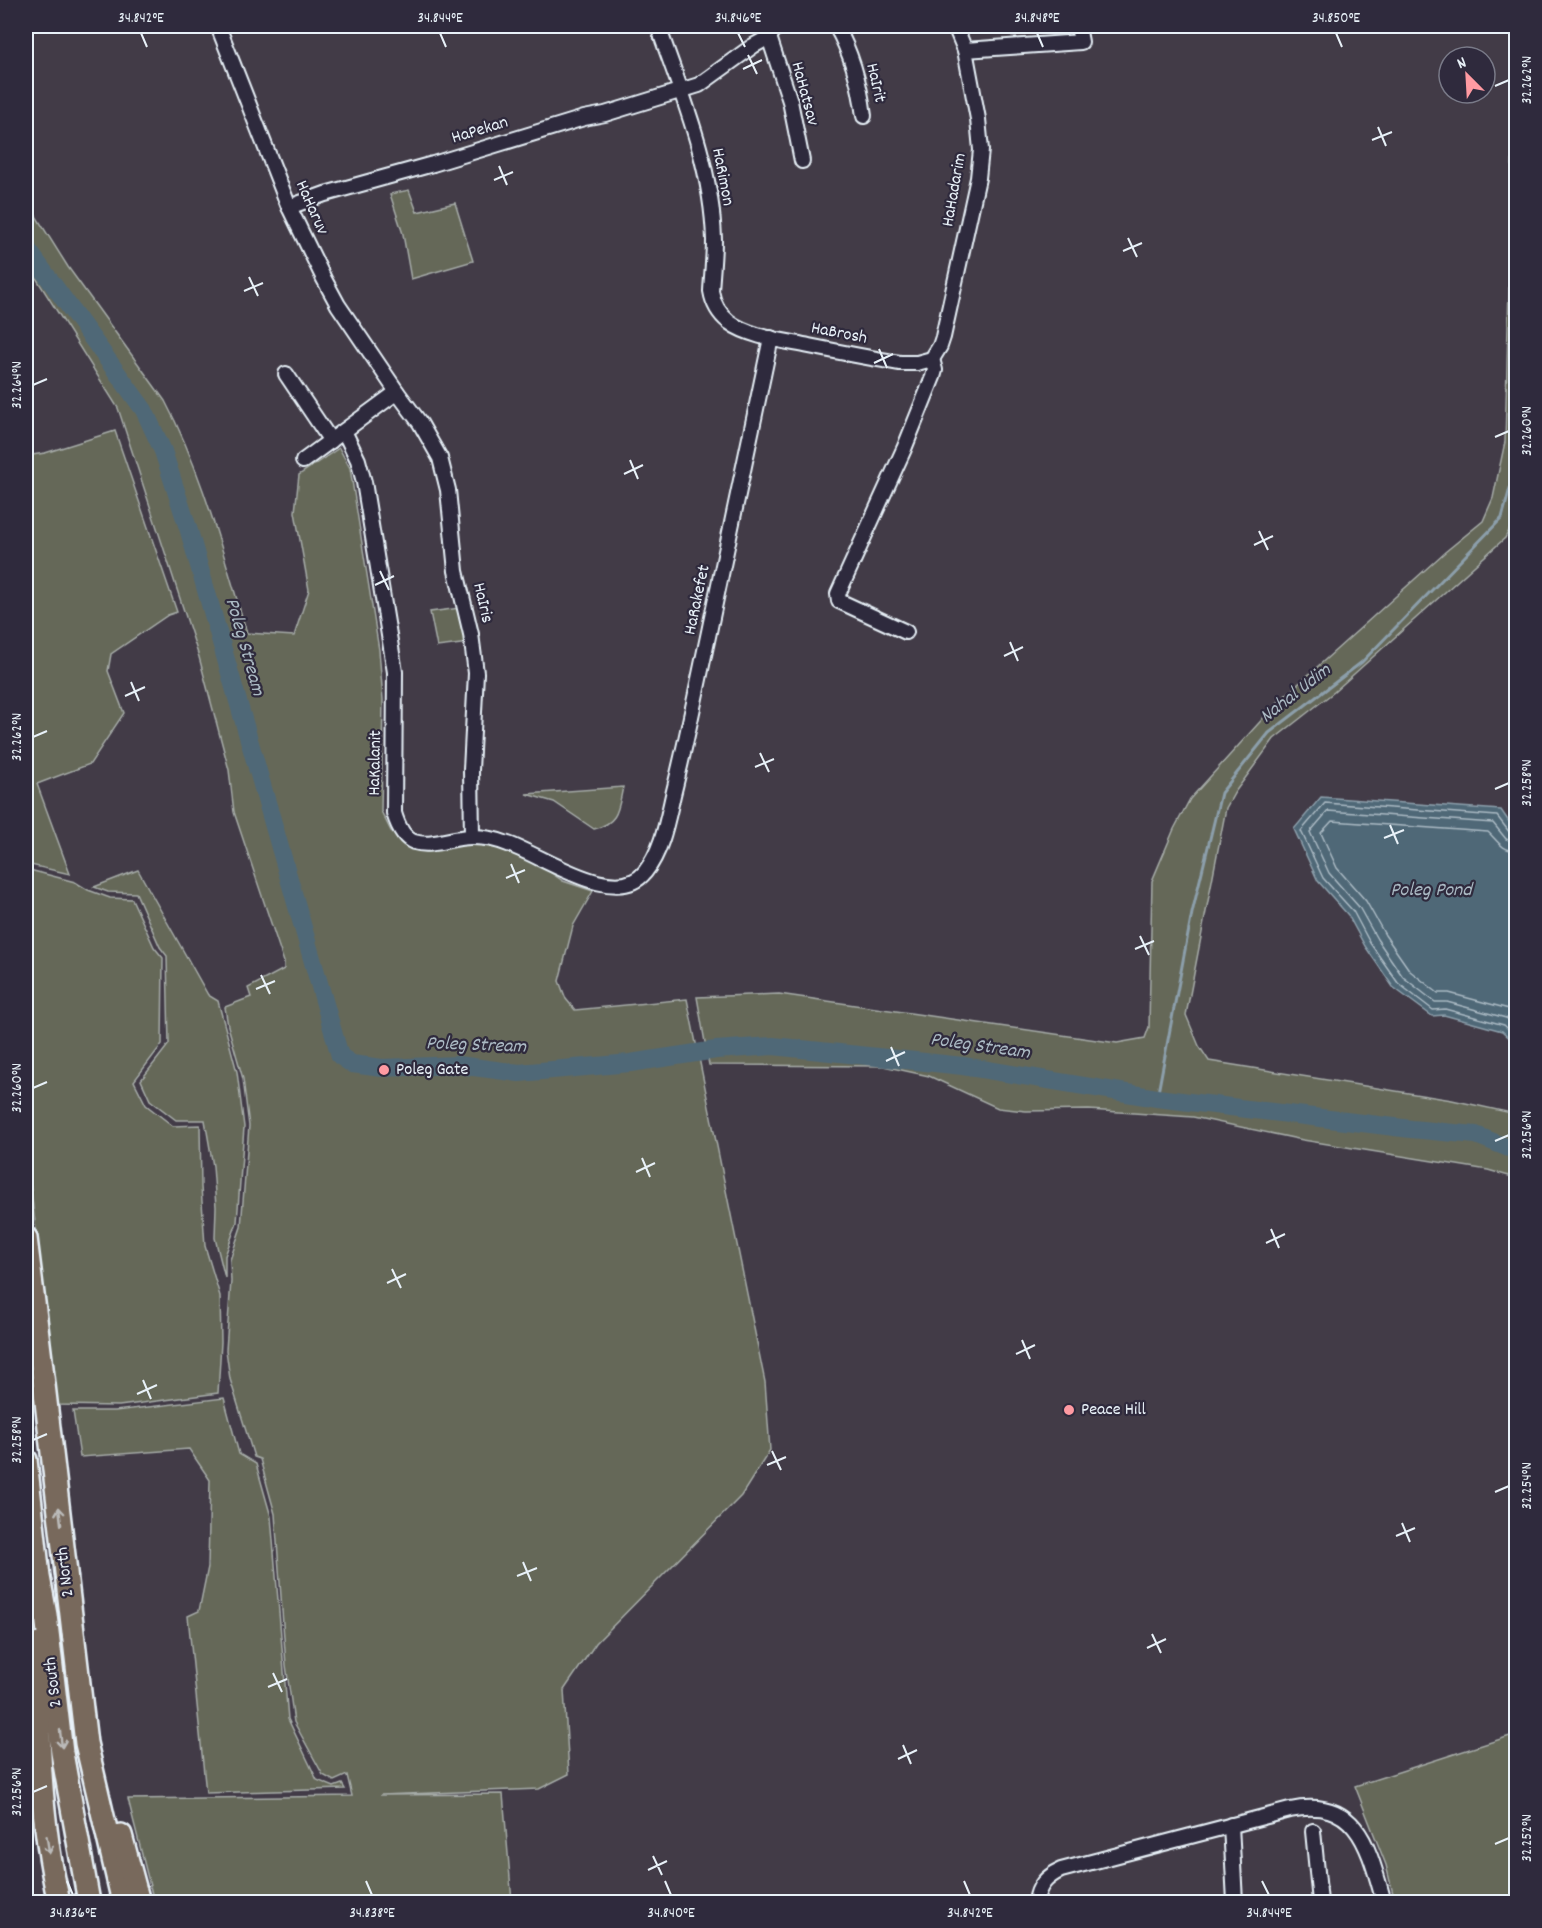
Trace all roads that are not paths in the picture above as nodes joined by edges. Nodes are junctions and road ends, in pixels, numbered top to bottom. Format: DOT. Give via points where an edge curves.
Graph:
graph roads {
  1 [pos="218,26"];
  2 [pos="658,26"];
  3 [pos="777,26"];
  4 [pos="836,26"];
  5 [pos="955,26"];
  6 [pos="1078,26"];
  7 [pos="769,37"];
  8 [pos="965,50"];
  9 [pos="681,92"];
  10 [pos="864,116"];
  11 [pos="802,161"];
  12 [pos="289,207"];
  13 [pos="741,328"];
  14 [pos="771,338"];
  15 [pos="932,359"];
  16 [pos="286,374"];
  17 [pos="397,392"];
  18 [pos="344,431"];
  19 [pos="331,441"];
  20 [pos="303,461"];
  21 [pos="906,632"];
  22 [pos="472,836"];
  23 [pos="650,866"];
  24 [pos="26,1238"];
  25 [pos="26,1460"];
  26 [pos="39,1577"];
  27 [pos="71,1615"];
  28 [pos="1231,1825"];
  29 [pos="1313,1831"];
  30 [pos="58,1900"];
  31 [pos="89,1902"];
  32 [pos="123,1902"];
  33 [pos="139,1902"];
  34 [pos="1036,1902"];
  35 [pos="1234,1902"];
  36 [pos="1320,1902"];
  37 [pos="1384,1902"];
  1 -- 12 [label="street, HaHaruv"];
  2 -- 9 [label="street, HaRimon"];
  3 -- 7 [label="street"];
  4 -- 10 [label="street, HaIrit" via="853,65"];
  5 -- 8 [label="street, HaHadarim"];
  6 -- 8 [label="street" via="1081,42"];
  7 -- 9 [label="street, HaPekan" via="699,85"];
  7 -- 11 [label="street, HaHatsav" via="790,101"];
  8 -- 15 [label="street, HaHadarim" via="980,134 980,166 943,337"];
  9 -- 12 [label="street, HaPekan"];
  9 -- 13 [label="street, HaRimon" via="710,203 714,240 712,298 725,317"];
  12 -- 17 [label="street, HaHaruv" via="338,305"];
  13 -- 14 [label="street, HaBrosh"];
  14 -- 15 [label="street, HaBrosh" via="900,363"];
  14 -- 23 [label="street, HaRakefet" via="686,742 663,836"];
  15 -- 21 [label="street, HaHadarim" via="933,377 838,594 840,601"];
  16 -- 19 [label="street"];
  17 -- 18 [label="street"];
  17 -- 22 [label="street, HaIris" via="429,436 440,458 448,490 456,571 476,673"];
  18 -- 19 [label="street"];
  18 -- 22 [label="street, HaKalanit" via="364,482 394,664 396,821 414,842"];
  19 -- 20 [label="street"];
  22 -- 23 [label="street, HaKalanit" via="508,844 578,877 609,885 635,880"];
  27 -- 24 [label="highway, 2 North, one-way"];
  25 -- 26 [label="highway, 2 South"];
  26 -- 30 [label="highway, one-way" via="41,1786"];
  26 -- 31 [label="highway, 2 South, one-way" via="62,1754"];
  27 -- 32 [label="highway, 2 North" via="86,1743"];
  27 -- 33 [label="highway" via="102,1766"];
  28 -- 34 [label="street" via="1061,1870 1042,1884"];
  28 -- 35 [label="street"];
  28 -- 37 [label="street" via="1305,1807 1333,1812 1359,1832"];
  29 -- 36 [label="street"];
}
